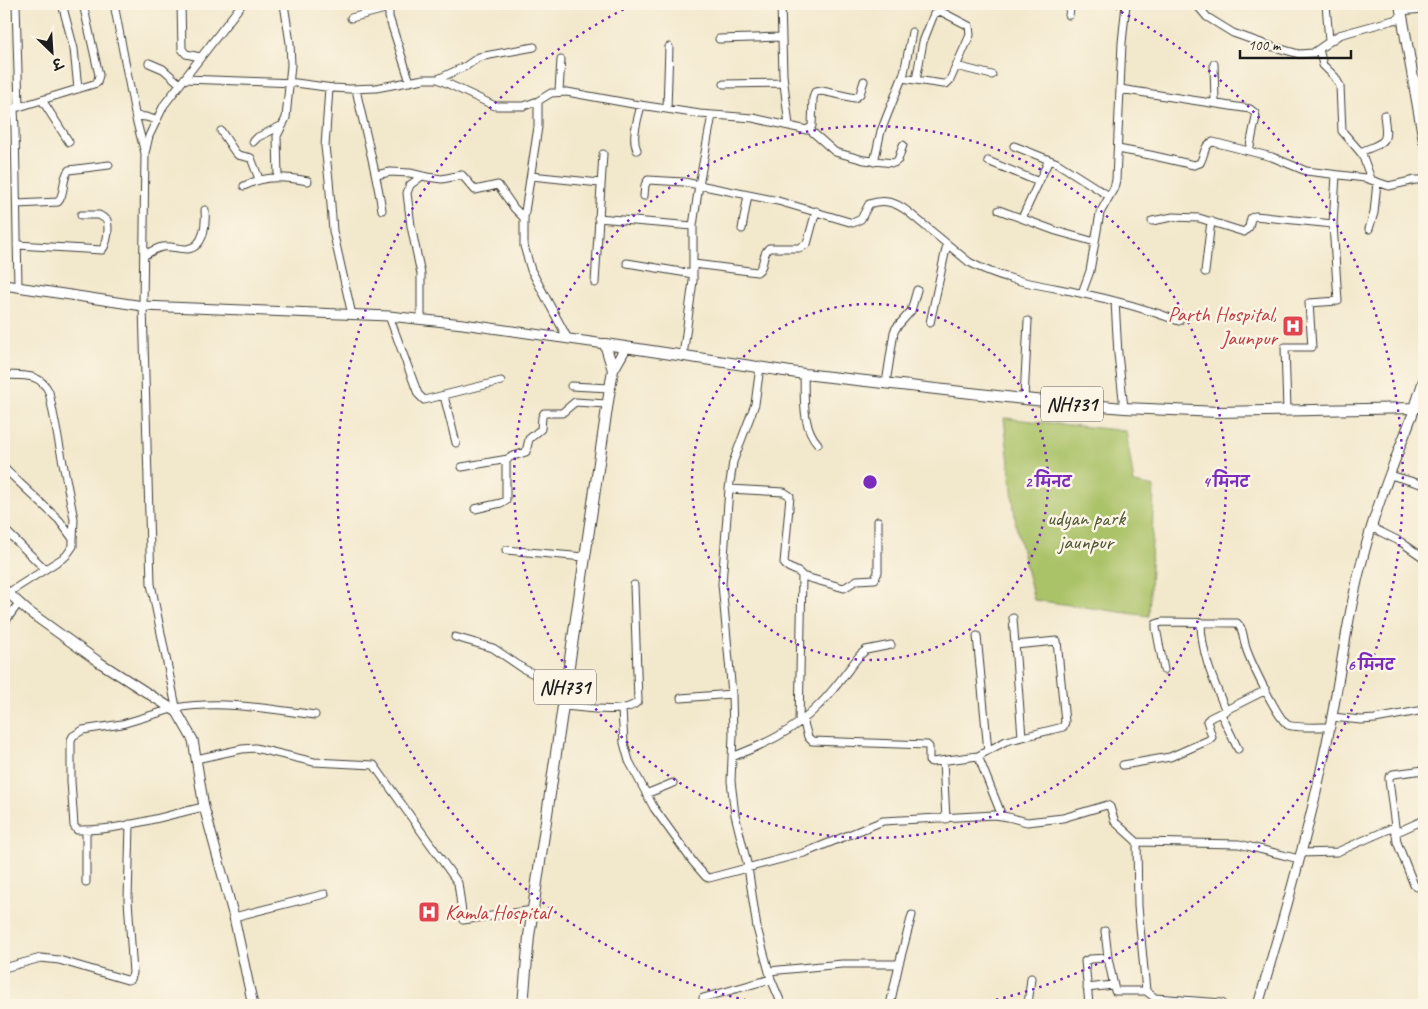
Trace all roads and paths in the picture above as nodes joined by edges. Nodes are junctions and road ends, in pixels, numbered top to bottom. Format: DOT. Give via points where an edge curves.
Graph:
graph roads {
  1 [pos="16,4"];
  2 [pos="62,4"];
  3 [pos="83,4"];
  4 [pos="114,4"];
  5 [pos="181,4"];
  6 [pos="242,4"];
  7 [pos="284,4"];
  8 [pos="781,4"];
  9 [pos="1071,4"];
  10 [pos="1126,4"];
  11 [pos="1196,4"];
  12 [pos="1326,4"];
  13 [pos="389,6"];
  14 [pos="1424,9"];
  15 [pos="1400,11"];
  16 [pos="1069,14"];
  17 [pos="351,18"];
  18 [pos="912,32"];
  19 [pos="782,37"];
  20 [pos="719,39"];
  21 [pos="1329,41"];
  22 [pos="534,47"];
  23 [pos="669,47"];
  24 [pos="1319,49"];
  25 [pos="200,57"];
  26 [pos="561,60"];
  27 [pos="149,63"];
  28 [pos="1214,64"];
  29 [pos="956,66"];
  30 [pos="992,75"];
  31 [pos="438,78"];
  32 [pos="902,78"];
  33 [pos="916,80"];
  34 [pos="1424,80"];
  35 [pos="864,81"];
  36 [pos="182,82"];
  37 [pos="288,82"];
  38 [pos="410,82"];
  39 [pos="784,82"];
  40 [pos="1412,82"];
  41 [pos="724,84"];
  42 [pos="328,88"];
  43 [pos="356,88"];
  44 [pos="78,89"];
  45 [pos="1120,89"];
  46 [pos="559,91"];
  47 [pos="42,100"];
  48 [pos="538,101"];
  49 [pos="1215,102"];
  50 [pos="641,105"];
  51 [pos="16,108"];
  52 [pos="4,109"];
  53 [pos="667,109"];
  54 [pos="712,115"];
  55 [pos="1384,115"];
  56 [pos="136,116"];
  57 [pos="156,120"];
  58 [pos="283,125"];
  59 [pos="789,126"];
  60 [pos="809,130"];
  61 [pos="221,131"];
  62 [pos="1424,141"];
  63 [pos="69,142"];
  64 [pos="252,142"];
  65 [pos="903,145"];
  66 [pos="1014,146"];
  67 [pos="637,150"];
  68 [pos="1118,150"];
  69 [pos="1249,151"];
  70 [pos="1360,152"];
  71 [pos="145,153"];
  72 [pos="603,154"];
  73 [pos="988,160"];
  74 [pos="1049,160"];
  75 [pos="874,162"];
  76 [pos="110,165"];
  77 [pos="376,175"];
  78 [pos="1336,175"];
  79 [pos="422,176"];
  80 [pos="531,176"];
  81 [pos="278,177"];
  82 [pos="259,179"];
  83 [pos="1374,180"];
  84 [pos="1424,180"];
  85 [pos="308,181"];
  86 [pos="1039,182"];
  87 [pos="600,183"];
  88 [pos="699,185"];
  89 [pos="244,186"];
  90 [pos="748,195"];
  91 [pos="644,196"];
  92 [pos="1110,196"];
  93 [pos="16,204"];
  94 [pos="205,210"];
  95 [pos="382,210"];
  96 [pos="999,210"];
  97 [pos="816,211"];
  98 [pos="81,215"];
  99 [pos="524,218"];
  100 [pos="598,218"];
  101 [pos="1022,218"];
  102 [pos="1152,221"];
  103 [pos="1211,221"];
  104 [pos="1333,224"];
  105 [pos="694,226"];
  106 [pos="742,229"];
  107 [pos="1369,229"];
  108 [pos="1095,242"];
  109 [pos="947,244"];
  110 [pos="17,245"];
  111 [pos="144,255"];
  112 [pos="628,263"];
  113 [pos="694,264"];
  114 [pos="1205,272"];
  115 [pos="693,274"];
  116 [pos="595,283"];
  117 [pos="4,285"];
  118 [pos="18,287"];
  119 [pos="918,290"];
  120 [pos="1082,293"];
  121 [pos="1116,301"];
  122 [pos="143,306"];
  123 [pos="352,315"];
  124 [pos="389,316"];
  125 [pos="421,320"];
  126 [pos="1028,321"];
  127 [pos="1179,321"];
  128 [pos="930,323"];
  129 [pos="568,339"];
  130 [pos="604,344"];
  131 [pos="626,347"];
  132 [pos="683,356"];
  133 [pos="760,367"];
  134 [pos="613,370"];
  135 [pos="804,374"];
  136 [pos="4,375"];
  137 [pos="1424,380"];
  138 [pos="501,381"];
  139 [pos="886,383"];
  140 [pos="571,386"];
  141 [pos="610,388"];
  142 [pos="444,396"];
  143 [pos="1024,399"];
  144 [pos="608,404"];
  145 [pos="1420,407"];
  146 [pos="1124,408"];
  147 [pos="1287,410"];
  148 [pos="456,443"];
  149 [pos="818,444"];
  150 [pos="508,459"];
  151 [pos="462,467"];
  152 [pos="4,468"];
  153 [pos="1390,475"];
  154 [pos="1424,485"];
  155 [pos="729,489"];
  156 [pos="475,509"];
  157 [pos="878,520"];
  158 [pos="1371,527"];
  159 [pos="4,529"];
  160 [pos="73,539"];
  161 [pos="506,550"];
  162 [pos="584,557"];
  163 [pos="1424,558"];
  164 [pos="45,569"];
  165 [pos="802,576"];
  166 [pos="634,585"];
  167 [pos="6,591"];
  168 [pos="19,603"];
  169 [pos="1013,618"];
  170 [pos="1201,622"];
  171 [pos="4,623"];
  172 [pos="977,636"];
  173 [pos="455,637"];
  174 [pos="891,645"];
  175 [pos="1015,645"];
  176 [pos="1164,670"];
  177 [pos="565,684"];
  178 [pos="1266,690"];
  179 [pos="732,694"];
  180 [pos="681,698"];
  181 [pos="563,706"];
  182 [pos="175,709"];
  183 [pos="622,710"];
  184 [pos="1424,710"];
  185 [pos="1224,712"];
  186 [pos="315,715"];
  187 [pos="1332,717"];
  188 [pos="801,721"];
  189 [pos="1330,727"];
  190 [pos="1022,737"];
  191 [pos="1238,748"];
  192 [pos="988,751"];
  193 [pos="978,756"];
  194 [pos="732,757"];
  195 [pos="196,759"];
  196 [pos="943,761"];
  197 [pos="1123,765"];
  198 [pos="1424,770"];
  199 [pos="673,783"];
  200 [pos="646,794"];
  201 [pos="204,807"];
  202 [pos="1002,816"];
  203 [pos="946,819"];
  204 [pos="1424,820"];
  205 [pos="130,824"];
  206 [pos="86,830"];
  207 [pos="1394,830"];
  208 [pos="1137,842"];
  209 [pos="1300,856"];
  210 [pos="748,867"];
  211 [pos="86,882"];
  212 [pos="1424,884"];
  213 [pos="325,894"];
  214 [pos="533,910"];
  215 [pos="912,915"];
  216 [pos="234,917"];
  217 [pos="1105,931"];
  218 [pos="1108,958"];
  219 [pos="899,964"];
  220 [pos="4,968"];
  221 [pos="769,971"];
  222 [pos="1031,978"];
  223 [pos="771,979"];
  224 [pos="1113,984"];
  225 [pos="1087,988"];
  226 [pos="1146,991"];
  227 [pos="703,998"];
  228 [pos="1222,1003"];
  229 [pos="253,1005"];
  230 [pos="523,1005"];
  231 [pos="782,1005"];
  232 [pos="890,1005"];
  233 [pos="1028,1005"];
  234 [pos="1089,1005"];
  235 [pos="1258,1005"];
  1 -- 51 [label="street"];
  2 -- 44 [label="street" via="74,49"];
  3 -- 44 [label="street" via="99,75 96,82"];
  4 -- 56 [label="street"];
  5 -- 25 [label="street" via="182,49 186,54"];
  6 -- 25 [label="street"];
  7 -- 37 [label="street" via="291,48"];
  8 -- 19 [label="street"];
  9 -- 16 [label="street"];
  10 -- 45 [label="street"];
  11 -- 24 [label="street" via="1207,17 1232,33 1299,54"];
  12 -- 21 [label="street"];
  13 -- 17 [label="street"];
  13 -- 38 [label="street"];
  14 -- 15 [label="street"];
  15 -- 21 [label="street"];
  15 -- 40 [label="highway"];
  18 -- 32 [label="street"];
  19 -- 20 [label="street"];
  19 -- 39 [label="street"];
  21 -- 24 [label="street"];
  22 -- 31 [label="street" via="479,56 466,66"];
  23 -- 53 [label="street"];
  24 -- 70 [label="street" via="1323,65 1340,86 1342,131"];
  25 -- 36 [label="street"];
  26 -- 46 [label="street"];
  27 -- 36 [label="street"];
  28 -- 49 [label="street"];
  29 -- 30 [label="street"];
  29 -- 33 [label="street" via="946,84"];
  29 -- 33 [label="street" via="970,29 966,23 940,11 932,18 923,42"];
  31 -- 38 [label="street"];
  31 -- 48 [label="street" via="495,106 524,106"];
  32 -- 33 [label="street"];
  32 -- 75 [label="street" via="879,138"];
  34 -- 40 [label="street"];
  35 -- 60 [label="street" via="860,94 855,98 815,92"];
  36 -- 37 [label="street"];
  36 -- 57 [label="street"];
  37 -- 42 [label="street"];
  37 -- 58 [label="street"];
  38 -- 43 [label="street"];
  39 -- 41 [label="street"];
  39 -- 59 [label="street"];
  40 -- 62 [label="highway"];
  42 -- 43 [label="street"];
  42 -- 123 [label="street" via="325,140 334,237"];
  43 -- 77 [label="street"];
  44 -- 47 [label="street"];
  45 -- 49 [label="street"];
  45 -- 68 [label="street"];
  46 -- 48 [label="street"];
  46 -- 50 [label="street"];
  47 -- 51 [label="street"];
  47 -- 63 [label="street"];
  48 -- 80 [label="street"];
  49 -- 69 [label="street" via="1250,108 1255,113"];
  50 -- 53 [label="street"];
  50 -- 67 [label="street" via="635,136"];
  51 -- 52 [label="street"];
  51 -- 93 [label="street"];
  53 -- 54 [label="street"];
  54 -- 59 [label="street" via="753,118"];
  54 -- 88 [label="street"];
  55 -- 70 [label="street" via="1386,139"];
  56 -- 57 [label="street"];
  56 -- 71 [label="street"];
  57 -- 71 [label="street"];
  58 -- 64 [label="street"];
  58 -- 81 [label="street" via="277,136"];
  59 -- 60 [label="street"];
  60 -- 75 [label="street" via="834,152"];
  61 -- 82 [label="street" via="234,152 252,158"];
  65 -- 75 [label="street" via="896,162"];
  66 -- 74 [label="street"];
  68 -- 69 [label="street" via="1194,165 1200,163 1205,148 1213,142"];
  68 -- 92 [label="street" via="1116,180"];
  69 -- 78 [label="street" via="1306,170"];
  70 -- 83 [label="street"];
  71 -- 111 [label="street"];
  72 -- 87 [label="street"];
  73 -- 86 [label="street"];
  74 -- 86 [label="street"];
  74 -- 92 [label="street"];
  76 -- 93 [label="street" via="69,170 58,202"];
  77 -- 79 [label="street" via="400,172"];
  77 -- 95 [label="street"];
  78 -- 83 [label="street"];
  78 -- 104 [label="street"];
  79 -- 99 [label="street" via="462,175 475,190 498,185"];
  79 -- 125 [label="street" via="410,185 407,193 410,226 421,274"];
  80 -- 87 [label="street"];
  80 -- 99 [label="street"];
  81 -- 82 [label="street"];
  81 -- 85 [label="street"];
  82 -- 89 [label="street"];
  83 -- 84 [label="street" via="1389,186"];
  83 -- 107 [label="street" via="1374,214"];
  86 -- 101 [label="street"];
  87 -- 100 [label="street"];
  88 -- 90 [label="street"];
  88 -- 91 [label="street" via="652,179 646,182"];
  88 -- 105 [label="street"];
  90 -- 97 [label="street"];
  90 -- 106 [label="street"];
  92 -- 108 [label="street" via="1099,218"];
  93 -- 110 [label="street"];
  94 -- 111 [label="street" via="204,232 194,246 186,249 162,247"];
  96 -- 101 [label="street"];
  97 -- 109 [label="street" via="856,223 867,206 889,201 899,205"];
  97 -- 113 [label="street" via="807,244 799,248 769,248 757,272"];
  98 -- 110 [label="street" via="99,215 107,220 108,234 102,250"];
  99 -- 129 [label="street" via="524,246 531,270"];
  100 -- 105 [label="street"];
  100 -- 116 [label="street"];
  101 -- 108 [label="street"];
  102 -- 103 [label="street" via="1185,217"];
  103 -- 104 [label="street" via="1244,232 1255,216"];
  103 -- 114 [label="street"];
  104 -- 147 [label="street" via="1338,301 1310,303 1312,347 1285,347"];
  105 -- 113 [label="street"];
  108 -- 120 [label="street"];
  109 -- 120 [label="street" via="970,262 997,275"];
  109 -- 128 [label="street"];
  110 -- 118 [label="street"];
  111 -- 122 [label="street"];
  112 -- 115 [label="street"];
  113 -- 115 [label="street"];
  115 -- 132 [label="street"];
  117 -- 118 [label="main road"];
  118 -- 122 [label="main road"];
  119 -- 139 [label="street" via="912,311 894,332"];
  120 -- 121 [label="street"];
  121 -- 127 [label="street"];
  121 -- 146 [label="street"];
  122 -- 123 [label="main road"];
  122 -- 182 [label="street" via="151,584"];
  123 -- 124 [label="main road"];
  124 -- 125 [label="main road"];
  124 -- 142 [label="street" via="420,398 428,400"];
  125 -- 129 [label="main road"];
  126 -- 143 [label="street"];
  129 -- 130 [label="main road"];
  130 -- 131 [label="highway, NH731"];
  130 -- 134 [label="highway, NH731"];
  131 -- 132 [label="highway, NH731"];
  131 -- 134 [label="highway, NH731"];
  132 -- 133 [label="highway, NH731"];
  133 -- 135 [label="highway, NH731"];
  133 -- 155 [label="street" via="755,404 733,462"];
  134 -- 141 [label="highway, NH731"];
  135 -- 139 [label="highway, NH731"];
  135 -- 149 [label="street" via="805,418 809,432"];
  136 -- 160 [label="street" via="32,376 46,384 74,519"];
  137 -- 145 [label="highway"];
  138 -- 142 [label="street"];
  139 -- 143 [label="highway, NH731"];
  140 -- 141 [label="street"];
  141 -- 144 [label="highway, NH731"];
  142 -- 148 [label="street"];
  143 -- 146 [label="highway, NH731"];
  144 -- 150 [label="street" via="575,402 562,413 544,413 541,430 529,440 526,452"];
  144 -- 162 [label="highway, NH731"];
  145 -- 147 [label="highway, NH731"];
  145 -- 153 [label="main road"];
  146 -- 147 [label="highway, NH731" via="1219,412"];
  150 -- 151 [label="street"];
  150 -- 156 [label="street" via="505,463 506,500"];
  152 -- 160 [label="street" via="59,520"];
  153 -- 154 [label="street"];
  153 -- 158 [label="main road"];
  155 -- 165 [label="street" via="784,492 790,496 784,563"];
  155 -- 179 [label="street" via="722,584"];
  157 -- 165 [label="street" via="878,572 875,579 857,580 844,588"];
  158 -- 163 [label="street"];
  158 -- 187 [label="main road" via="1351,606"];
  159 -- 164 [label="street"];
  160 -- 164 [label="street" via="73,546 66,556"];
  161 -- 162 [label="street"];
  162 -- 177 [label="highway, NH731"];
  164 -- 167 [label="street"];
  165 -- 188 [label="street"];
  166 -- 183 [label="street" via="639,694 634,705"];
  167 -- 168 [label="main road"];
  168 -- 171 [label="street"];
  168 -- 182 [label="main road" via="99,662"];
  169 -- 175 [label="street"];
  170 -- 176 [label="street" via="1156,624"];
  170 -- 178 [label="street" via="1240,625 1246,648"];
  170 -- 185 [label="street" via="1201,640"];
  172 -- 192 [label="street"];
  173 -- 177 [label="street" via="493,648 548,681"];
  174 -- 188 [label="street" via="866,650 860,655 820,705"];
  175 -- 190 [label="street"];
  175 -- 190 [label="street" via="1057,641 1065,722 1059,728"];
  177 -- 181 [label="highway, NH731"];
  178 -- 185 [label="street"];
  178 -- 189 [label="street" via="1288,725"];
  179 -- 180 [label="street"];
  179 -- 194 [label="street"];
  181 -- 183 [label="street"];
  181 -- 214 [label="highway, NH731"];
  182 -- 186 [label="street" via="230,705"];
  182 -- 195 [label="main road" via="193,740"];
  182 -- 206 [label="street" via="122,724 83,730 73,736 74,826 77,830"];
  183 -- 200 [label="street" via="626,752"];
  184 -- 187 [label="street" via="1376,719"];
  185 -- 191 [label="street"];
  185 -- 197 [label="street" via="1207,721 1212,737 1209,740 1170,757"];
  187 -- 189 [label="main road"];
  188 -- 194 [label="street" via="770,742"];
  188 -- 196 [label="street" via="812,741 927,745 931,762"];
  189 -- 209 [label="main road"];
  190 -- 192 [label="street"];
  192 -- 193 [label="street"];
  193 -- 196 [label="street"];
  193 -- 202 [label="street"];
  194 -- 210 [label="street" via="735,815"];
  195 -- 201 [label="main road"];
  195 -- 214 [label="street" via="255,748 314,762 374,765 458,883 464,920"];
  196 -- 203 [label="street"];
  198 -- 207 [label="street" via="1389,777"];
  199 -- 200 [label="street"];
  200 -- 210 [label="street" via="706,877"];
  201 -- 205 [label="street"];
  201 -- 216 [label="main road"];
  202 -- 203 [label="street"];
  202 -- 208 [label="street" via="1027,822 1063,818 1107,806 1116,822"];
  203 -- 210 [label="street" via="883,821 804,854"];
  204 -- 207 [label="street"];
  205 -- 206 [label="street"];
  205 -- 220 [label="street" via="131,979 41,958"];
  206 -- 211 [label="street"];
  207 -- 209 [label="street" via="1337,852"];
  207 -- 212 [label="street" via="1414,885"];
  208 -- 209 [label="street" via="1238,844"];
  208 -- 226 [label="street" via="1138,906"];
  209 -- 235 [label="main road"];
  210 -- 221 [label="street" via="757,928"];
  213 -- 216 [label="street"];
  214 -- 230 [label="highway, NH731"];
  215 -- 219 [label="street"];
  216 -- 229 [label="main road"];
  217 -- 218 [label="street"];
  218 -- 224 [label="street"];
  218 -- 225 [label="street" via="1085,961"];
  219 -- 221 [label="street" via="842,964"];
  219 -- 232 [label="street"];
  221 -- 223 [label="street"];
  222 -- 233 [label="street"];
  223 -- 227 [label="street"];
  223 -- 231 [label="street"];
  224 -- 225 [label="street"];
  224 -- 226 [label="street" via="1117,992"];
  225 -- 234 [label="street"];
  226 -- 228 [label="street" via="1155,998"];
}
